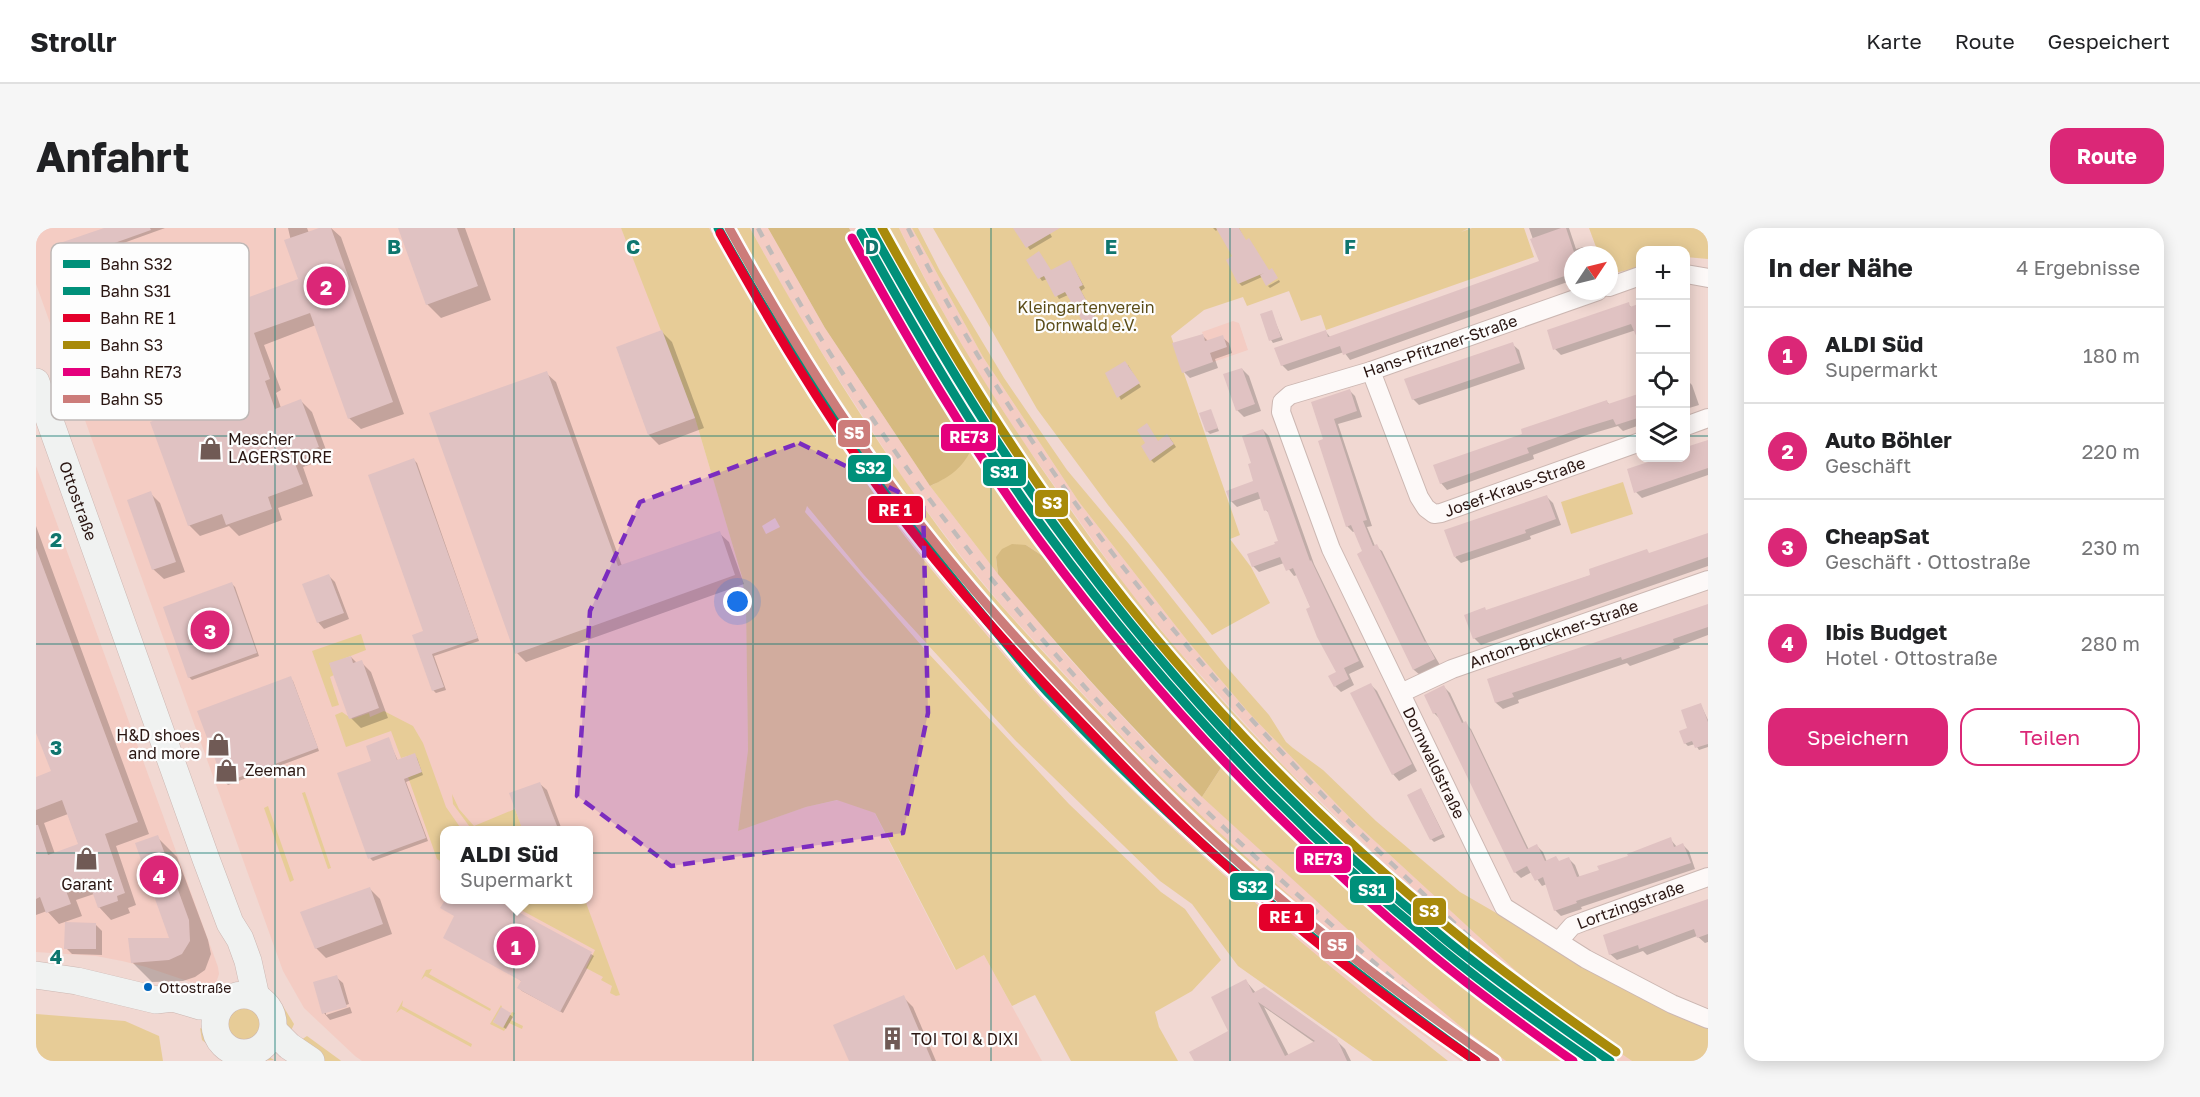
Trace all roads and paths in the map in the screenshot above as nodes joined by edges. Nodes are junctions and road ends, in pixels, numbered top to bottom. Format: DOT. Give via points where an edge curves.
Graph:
graph roads {
  1 [pos="1690,275"];
  2 [pos="1636,278"];
  3 [pos="1708,278"];
  4 [pos="1618,284"];
  5 [pos="1573,300"];
  6 [pos="1371,371"];
  7 [pos="36,382"];
  8 [pos="1282,402"];
  9 [pos="1708,418"];
  10 [pos="1690,425"];
  11 [pos="1636,444"];
  12 [pos="1708,580"];
  13 [pos="1401,693"];
  14 [pos="1708,878"];
  15 [pos="1559,941"];
  16 [pos="36,975"];
  17 [pos="231,1008"];
  18 [pos="1708,1019"];
  19 [pos="268,1039"];
  20 [pos="289,1061"];
  21 [pos="311,1061"];
  1 -- 3 [label="street"];
  2 -- 4 [label="street"];
  5 -- 6 [label="street, Hans-Pfitzner-Straße"];
  6 -- 8 [label="street, Hans-Pfitzner-Straße" via="1290,395"];
  6 -- 11 [label="street, Josef-Kraus-Straße" via="1419,497 1434,514"];
  7 -- 17 [label="main road, Ottostraße" via="230,923 235,977"];
  8 -- 13 [label="street, Dornwaldstraße" via="1281,412 1331,549"];
  9 -- 10 [label="street"];
  12 -- 13 [label="street, Anton-Bruckner-Straße" via="1452,669"];
  13 -- 15 [label="street, Dornwaldstraße" via="1504,907"];
  14 -- 15 [label="street, Lortzingstraße" via="1584,921 1565,932"];
  15 -- 18 [label="street, Dornwaldstraße" via="1625,980"];
  16 -- 17 [label="main road" via="156,1000 173,998 200,1006"];
  17 -- 19 [label="main road" via="270,1009 274,1023"];
  17 -- 19 [label="main road" via="226,1047 250,1053"];
  19 -- 20 [label="main road"];
  19 -- 21 [label="main road" via="289,1046"];
}
